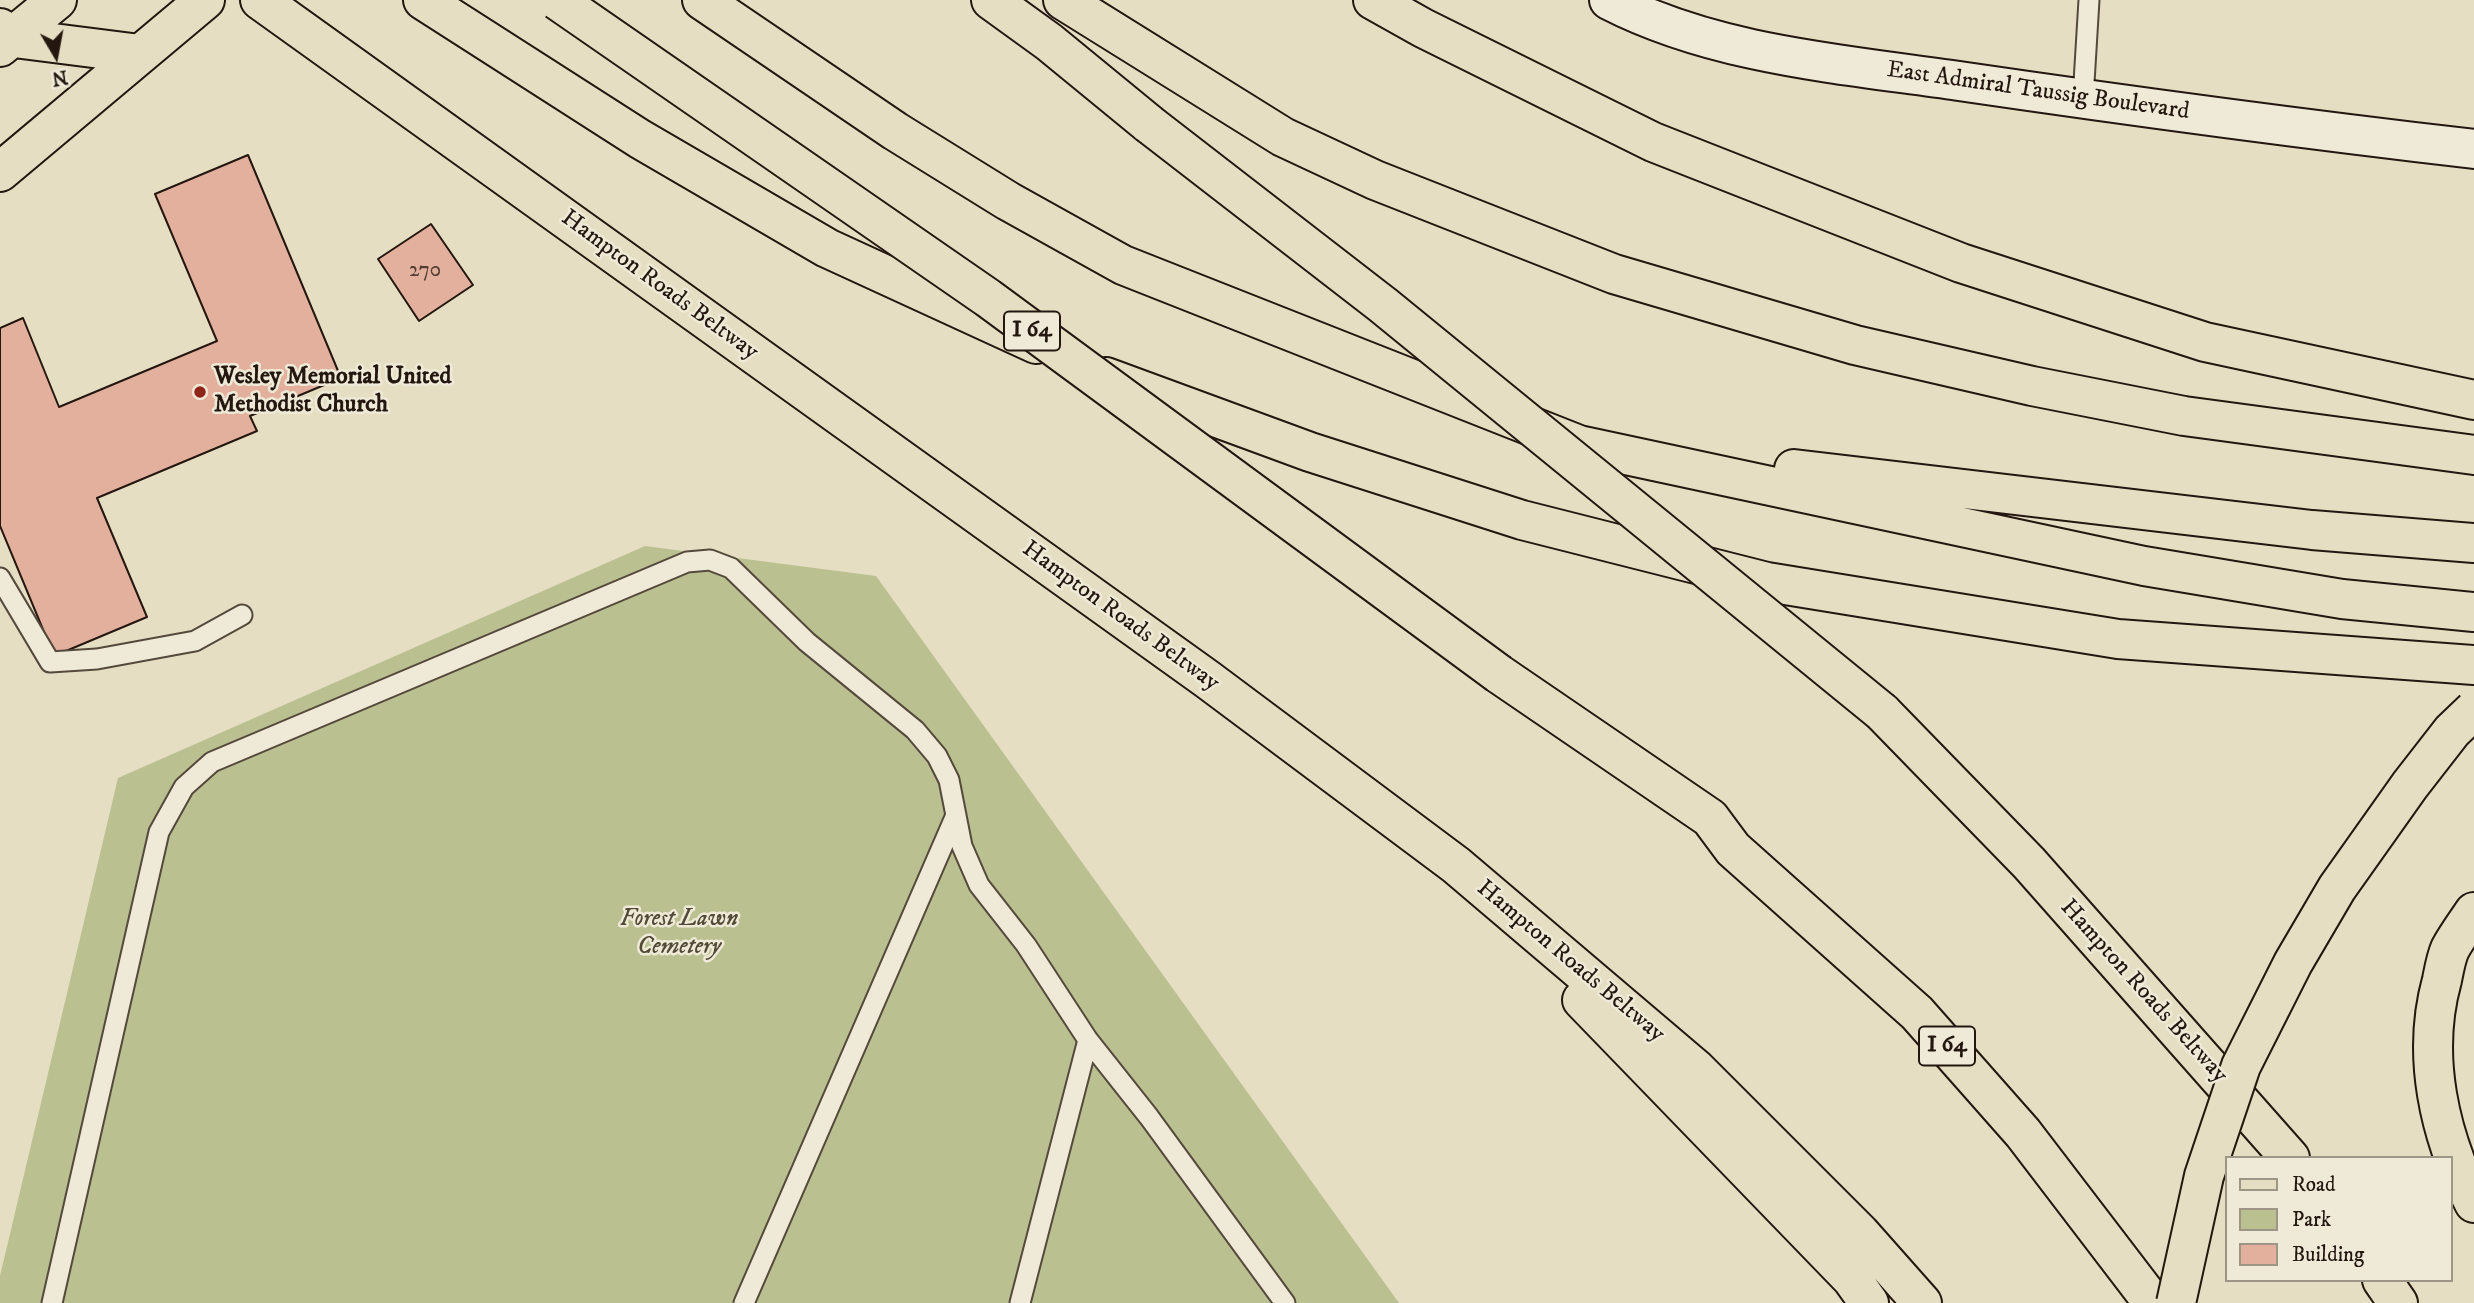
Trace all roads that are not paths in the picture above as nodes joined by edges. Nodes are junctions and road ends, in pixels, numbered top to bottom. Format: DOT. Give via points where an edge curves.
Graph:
graph roads {
  1 [pos="57,0"];
  2 [pos="205,0"];
  3 [pos="260,0"];
  4 [pos="424,0"];
  5 [pos="557,0"];
  6 [pos="702,0"];
  7 [pos="991,0"];
  8 [pos="1063,0"];
  9 [pos="1373,0"];
  10 [pos="1609,0"];
  11 [pos="2089,0"];
  12 [pos="1650,10"];
  13 [pos="4,38"];
  14 [pos="140,54"];
  15 [pos="2083,99"];
  16 [pos="2474,149"];
  17 [pos="0,172"];
  18 [pos="2474,400"];
  19 [pos="1579,445"];
  20 [pos="2474,455"];
  21 [pos="2474,543"];
  22 [pos="0,578"];
  23 [pos="2474,612"];
  24 [pos="242,615"];
  25 [pos="2474,665"];
  26 [pos="2474,710"];
  27 [pos="956,815"];
  28 [pos="1456,865"];
  29 [pos="2474,912"];
  30 [pos="1088,1040"];
  31 [pos="2288,1156"];
  32 [pos="2452,1156"];
  33 [pos="2453,1159"];
  34 [pos="2474,1203"];
  35 [pos="2383,1282"];
  36 [pos="52,1303"];
  37 [pos="744,1303"];
  38 [pos="1020,1303"];
  39 [pos="1285,1303"];
  40 [pos="1869,1303"];
  41 [pos="1922,1303"];
  42 [pos="2153,1303"];
  43 [pos="2176,1303"];
  44 [pos="2398,1303"];
  1 -- 13 [label="main road"];
  2 -- 14 [label="main road"];
  3 -- 28 [label="main road, Hampton Roads Beltway" via="1196,671"];
  4 -- 25 [label="main road" via="640,139 827,248 1123,385 1310,452 1548,527 1767,582 2118,639"];
  5 -- 42 [label="main road, I 64, bridge" via="988,298 1499,674 1710,818 1733,849 1917,1013 2023,1133"];
  6 -- 19 [label="main road" via="895,131 1124,265"];
  7 -- 31 [label="main road, Hampton Roads Beltway, bridge" via="1383,305 1882,712 2029,863"];
  8 -- 20 [label="main road" via="1283,137 1375,180 1614,274 1855,345 2032,386 2184,416"];
  9 -- 18 [label="main road" via="1653,142 1962,263 2205,342"];
  10 -- 12 [label="main road, East Admiral Taussig Boulevard"];
  11 -- 15 [label="lane"];
  12 -- 15 [label="main road, East Admiral Taussig Boulevard" via="1730,43 1808,59"];
  13 -- 14 [label="main road"];
  14 -- 17 [label="main road"];
  15 -- 16 [label="main road, East Admiral Taussig Boulevard"];
  19 -- 21 [label="main road" via="2312,530"];
  19 -- 23 [label="main road" via="2144,566 2342,599"];
  22 -- 24 [label="lane" via="50,662 97,659 195,641"];
  26 -- 43 [label="main road, bridge" via="2410,785 2337,888 2241,1066 2204,1176"];
  27 -- 30 [label="lane" via="962,846 979,885 1026,945"];
  27 -- 36 [label="lane" via="949,780 937,756 915,730 807,642 731,568 710,560 687,562 212,762 184,787 159,832"];
  27 -- 37 [label="lane"];
  28 -- 40 [label="main road" via="1670,1094 1852,1279"];
  28 -- 41 [label="main road, Hampton Roads Beltway" via="1696,1069 1860,1233"];
  29 -- 32 [label="main road" via="2450,950 2436,1001 2432,1049 2442,1121"];
  30 -- 38 [label="lane"];
  30 -- 39 [label="lane"];
  33 -- 34 [label="main road"];
  35 -- 44 [label="main road"];
}
